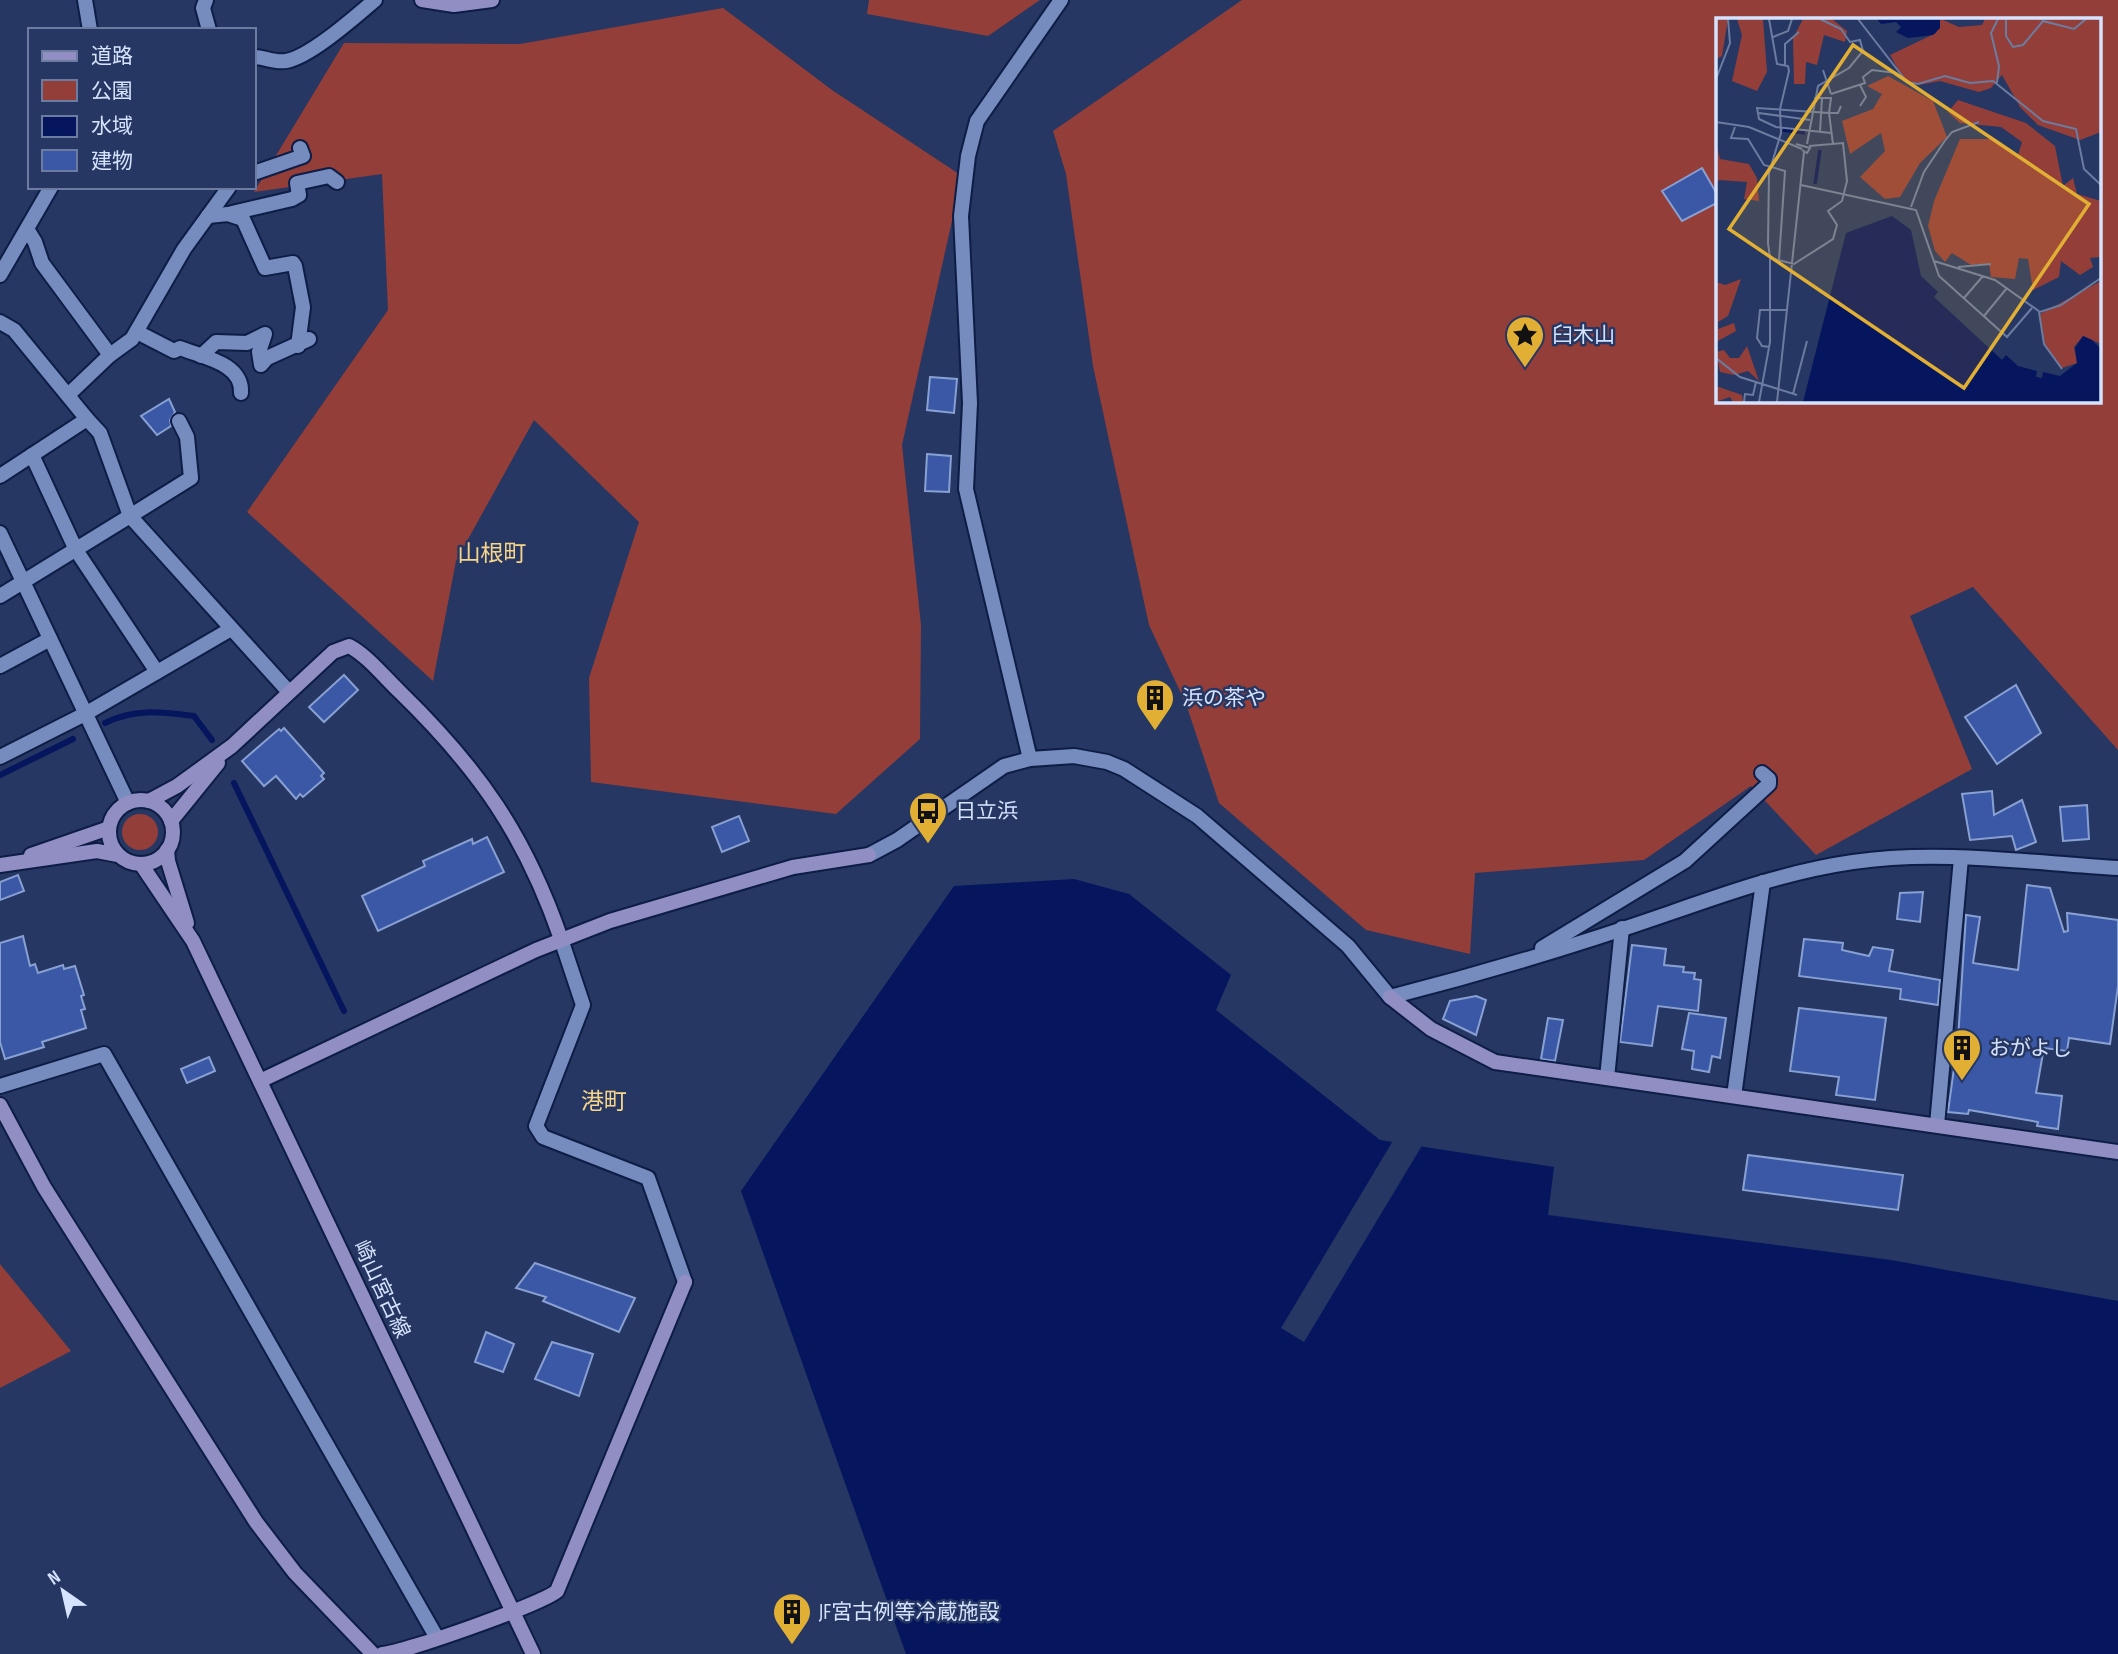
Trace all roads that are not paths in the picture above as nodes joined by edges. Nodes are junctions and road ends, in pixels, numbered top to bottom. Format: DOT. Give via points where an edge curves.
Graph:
graph roads {
  1 [pos="85,0"];
  2 [pos="206,0"];
  3 [pos="375,0"];
  4 [pos="422,0"];
  5 [pos="492,0"];
  6 [pos="1061,0"];
  7 [pos="90,28"];
  8 [pos="209,28"];
  9 [pos="256,57"];
  10 [pos="300,148"];
  11 [pos="256,172"];
  12 [pos="337,182"];
  13 [pos="50,189"];
  14 [pos="228,189"];
  15 [pos="231,215"];
  16 [pos="208,216"];
  17 [pos="27,229"];
  18 [pos="0,275"];
  19 [pos="0,322"];
  20 [pos="136,332"];
  21 [pos="110,355"];
  22 [pos="201,356"];
  23 [pos="241,393"];
  24 [pos="68,395"];
  25 [pos="87,419"];
  26 [pos="179,421"];
  27 [pos="32,456"];
  28 [pos="0,476"];
  29 [pos="130,516"];
  30 [pos="0,533"];
  31 [pos="76,550"];
  32 [pos="24,583"];
  33 [pos="0,596"];
  34 [pos="231,629"];
  35 [pos="50,639"];
  36 [pos="0,666"];
  37 [pos="157,672"];
  38 [pos="289,692"];
  39 [pos="85,714"];
  40 [pos="232,746"];
  41 [pos="0,757"];
  42 [pos="1030,759"];
  43 [pos="1762,773"];
  44 [pos="149,801"];
  45 [pos="128,803"];
  46 [pos="171,821"];
  47 [pos="109,828"];
  48 [pos="167,850"];
  49 [pos="118,855"];
  50 [pos="1961,858"];
  51 [pos="3,864"];
  52 [pos="141,864"];
  53 [pos="2118,869"];
  54 [pos="1763,882"];
  55 [pos="1622,928"];
  56 [pos="561,939"];
  57 [pos="193,941"];
  58 [pos="1523,960"];
  59 [pos="1390,997"];
  60 [pos="1606,1078"];
  61 [pos="260,1081"];
  62 [pos="0,1086"];
  63 [pos="1734,1096"];
  64 [pos="0,1105"];
  65 [pos="1937,1125"];
  66 [pos="2118,1152"];
  67 [pos="511,1612"];
  68 [pos="437,1638"];
  69 [pos="373,1654"];
  70 [pos="382,1654"];
  71 [pos="533,1654"];
  1 -- 7 [label="street"];
  2 -- 8 [label="street"];
  3 -- 9 [label="street" via="292,60"];
  4 -- 5 [label="street" via="454,5"];
  6 -- 42 [label="street" via="977,121 961,216 970,403 966,489"];
  10 -- 11 [label="street" via="303,156"];
  12 -- 15 [label="street" via="329,176 297,183 299,195 292,200"];
  13 -- 17 [label="street"];
  14 -- 16 [label="street"];
  15 -- 16 [label="street"];
  15 -- 22 [label="street" via="243,219 265,268 295,266 304,343 261,365 259,352 265,334 247,343 216,342"];
  16 -- 20 [label="street"];
  17 -- 18 [label="street"];
  17 -- 21 [label="street" via="42,263"];
  19 -- 24 [label="street" via="14,330"];
  20 -- 21 [label="street"];
  20 -- 22 [label="street" via="174,351 180,348"];
  21 -- 24 [label="street"];
  22 -- 23 [label="street" via="234,371"];
  24 -- 25 [label="street"];
  25 -- 27 [label="street"];
  25 -- 29 [label="street" via="100,433"];
  26 -- 29 [label="street" via="187,438 191,478"];
  27 -- 28 [label="street"];
  27 -- 31 [label="street"];
  29 -- 31 [label="street"];
  29 -- 34 [label="street"];
  30 -- 32 [label="street"];
  31 -- 32 [label="street"];
  31 -- 37 [label="street"];
  32 -- 33 [label="street"];
  32 -- 35 [label="street"];
  34 -- 37 [label="street"];
  34 -- 38 [label="street"];
  35 -- 36 [label="street"];
  35 -- 39 [label="street"];
  37 -- 39 [label="street"];
  38 -- 40 [label="street"];
  38 -- 56 [label="street" via="339,647 355,649 471,766 532,862"];
  39 -- 41 [label="street"];
  39 -- 45 [label="street"];
  40 -- 44 [label="street"];
  40 -- 46 [label="street"];
  42 -- 56 [label="street" via="1004,766 869,855 793,867"];
  42 -- 59 [label="street" via="1074,756 1107,762 1166,796 1208,825 1348,946"];
  43 -- 58 [label="street" via="1769,784 1685,861"];
  44 -- 45 [label="street"];
  44 -- 46 [label="street" via="163,808"];
  45 -- 47 [label="street" via="115,813"];
  46 -- 48 [label="street, 崎山宮古線" via="173,836"];
  47 -- 49 [label="street"];
  47 -- 51 [label="street"];
  48 -- 52 [label="street" via="156,860"];
  48 -- 57 [label="street, 崎山宮古線"];
  49 -- 51 [label="street" via="97,851"];
  49 -- 52 [label="street"];
  50 -- 53 [label="street"];
  50 -- 54 [label="street" via="1855,861"];
  50 -- 65 [label="street"];
  52 -- 57 [label="street, 崎山宮古線"];
  54 -- 55 [label="street"];
  54 -- 63 [label="street"];
  55 -- 58 [label="street"];
  55 -- 60 [label="street"];
  56 -- 61 [label="street"];
  56 -- 67 [label="street" via="583,1005 536,1126 543,1138 648,1178 685,1282 557,1591"];
  57 -- 61 [label="street, 崎山宮古線"];
  58 -- 59 [label="street"];
  59 -- 60 [label="street" via="1430,1029 1494,1062"];
  60 -- 63 [label="street"];
  61 -- 67 [label="street, 崎山宮古線"];
  62 -- 68 [label="street" via="104,1054"];
  63 -- 65 [label="street"];
  64 -- 69 [label="street" via="44,1187 256,1522 295,1573"];
  65 -- 66 [label="street"];
  67 -- 68 [label="street"];
  67 -- 71 [label="street, 崎山宮古線"];
  68 -- 70 [label="street"];
}
